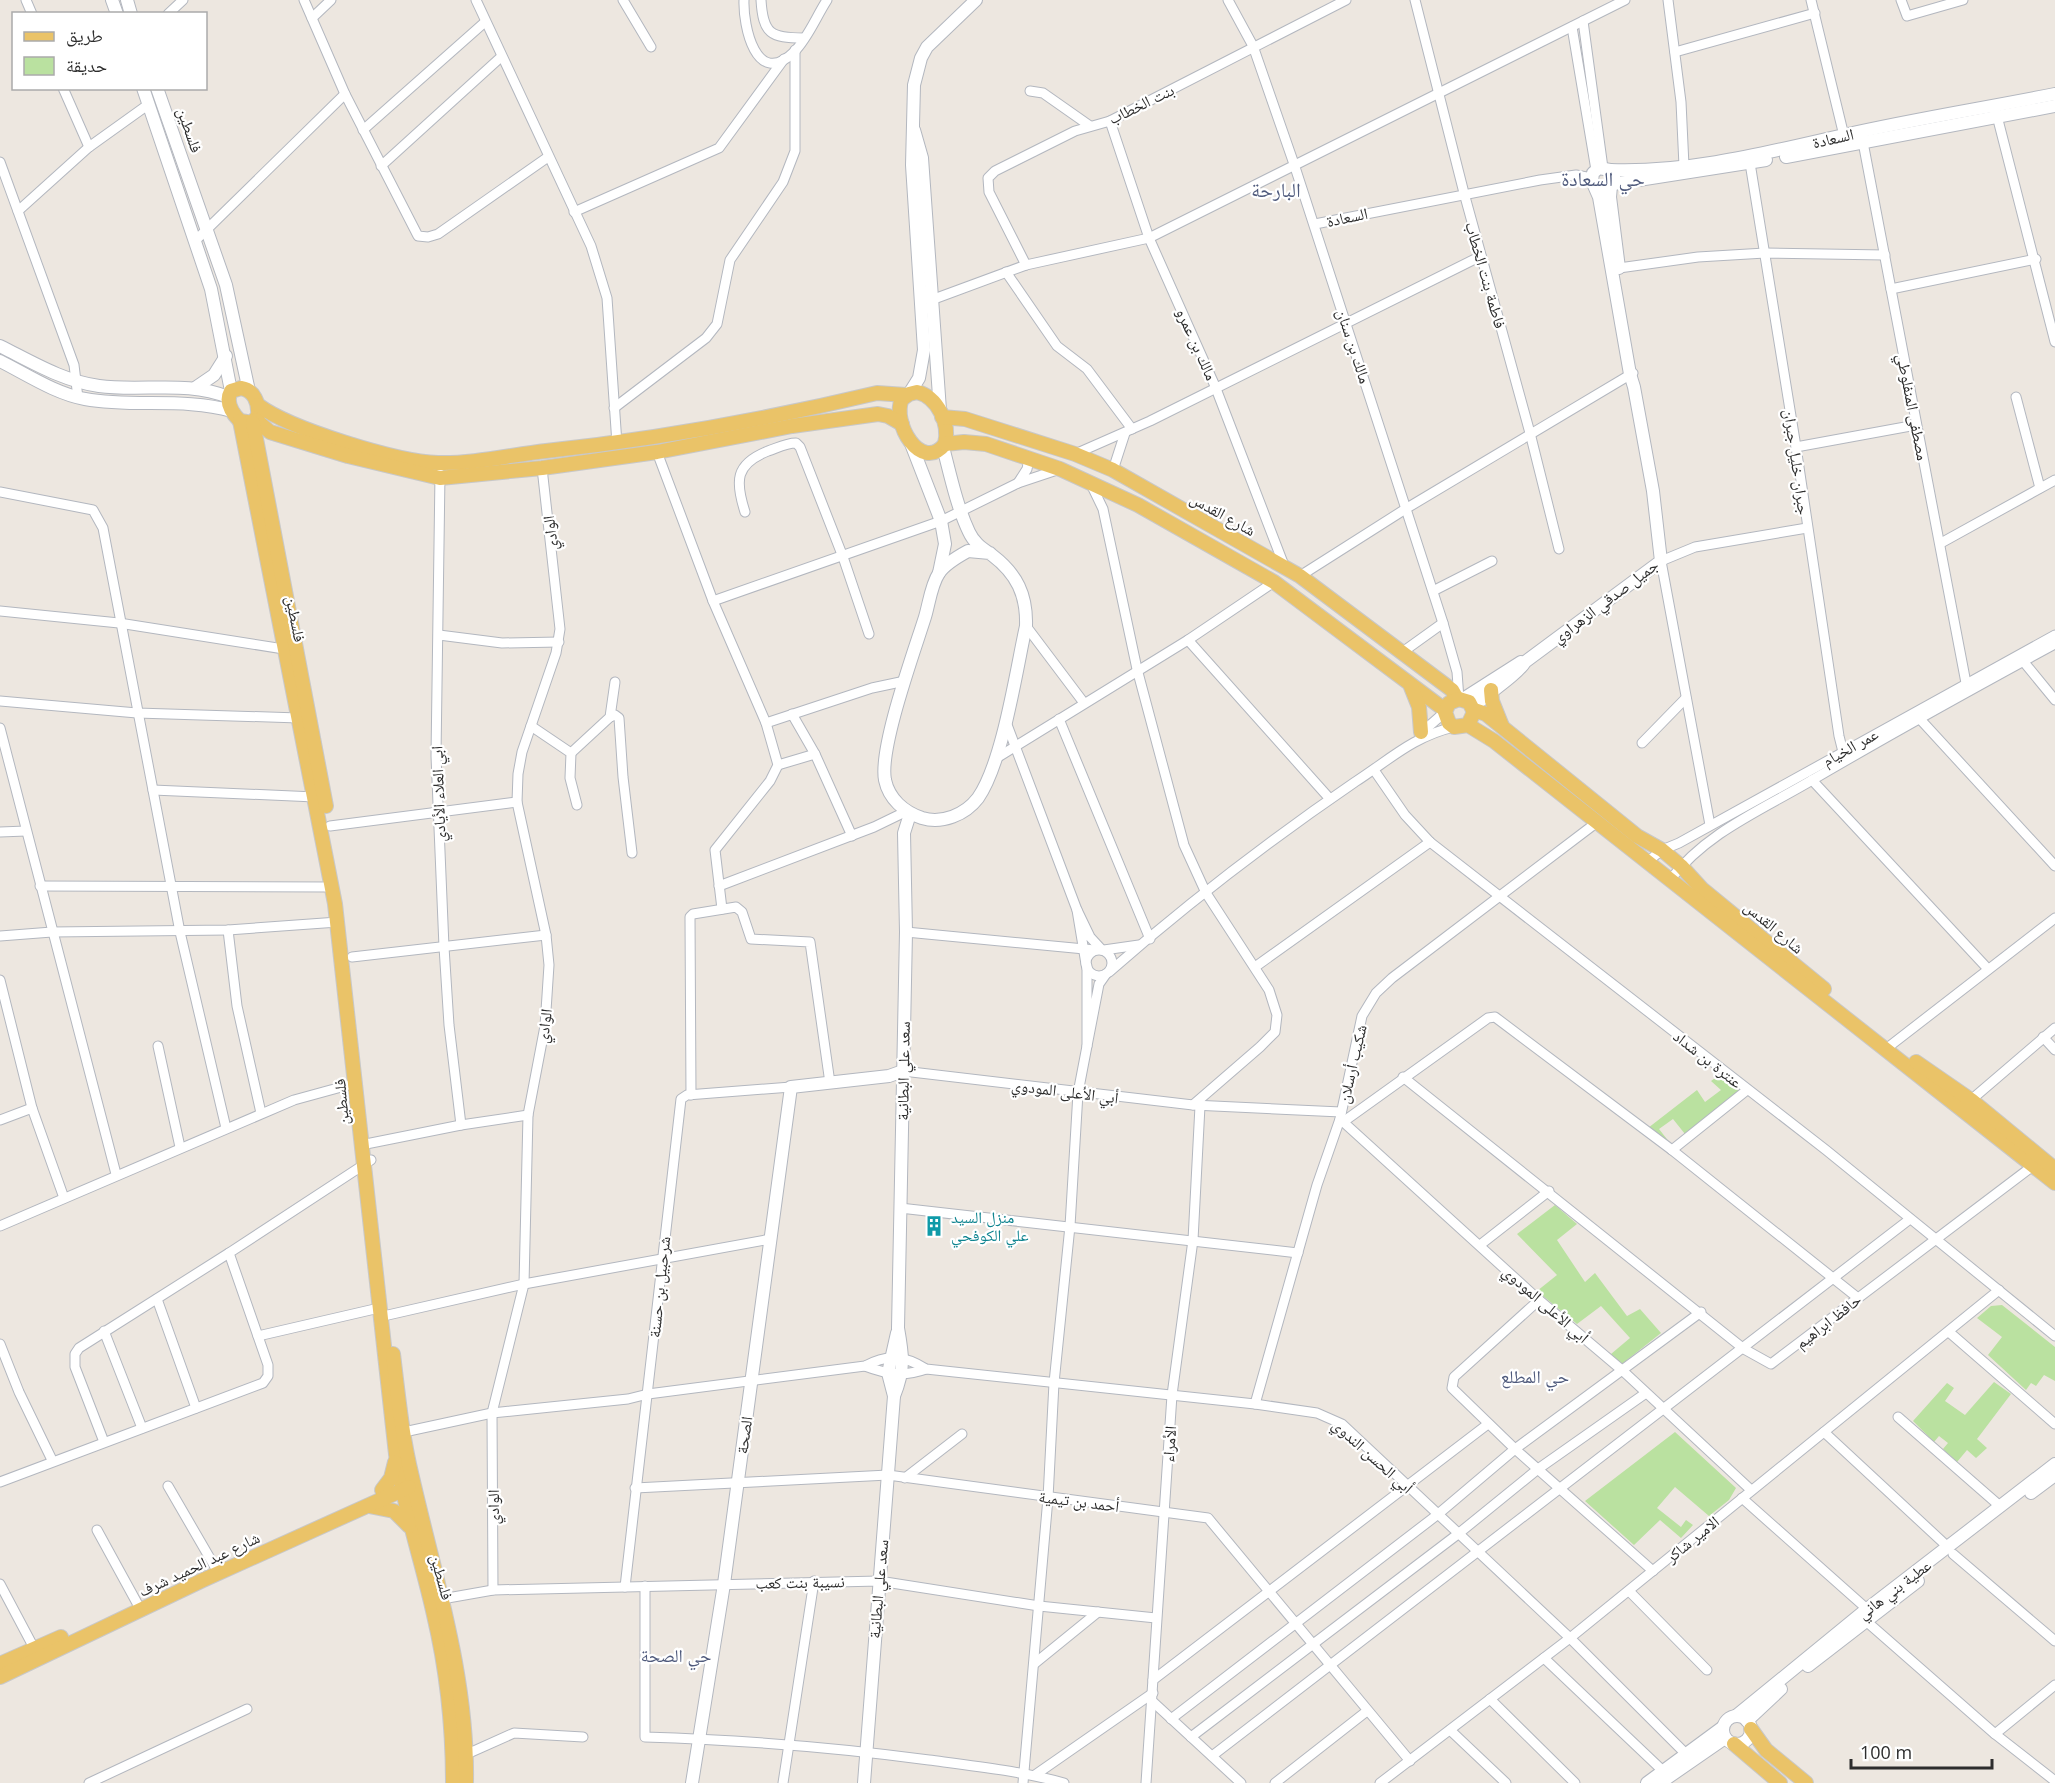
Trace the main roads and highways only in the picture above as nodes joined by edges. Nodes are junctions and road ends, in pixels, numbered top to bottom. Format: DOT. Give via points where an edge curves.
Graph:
graph roads {
  1 [pos="976,0"];
  2 [pos="144,90"];
  3 [pos="159,90"];
  4 [pos="2055,94"];
  5 [pos="2055,105"];
  6 [pos="1996,112"];
  7 [pos="1845,140"];
  8 [pos="1599,174"];
  9 [pos="1612,185"];
  10 [pos="927,298"];
  11 [pos="0,346"];
  12 [pos="226,357"];
  13 [pos="0,361"];
  14 [pos="1633,373"];
  15 [pos="195,388"];
  16 [pos="249,391"];
  17 [pos="230,394"];
  18 [pos="908,395"];
  19 [pos="841,402"];
  20 [pos="258,405"];
  21 [pos="941,414"];
  22 [pos="842,418"];
  23 [pos="245,419"];
  24 [pos="902,424"];
  25 [pos="270,432"];
  26 [pos="909,440"];
  27 [pos="944,446"];
  28 [pos="257,447"];
  29 [pos="990,553"];
  30 [pos="938,574"];
  31 [pos="290,650"];
  32 [pos="1525,662"];
  33 [pos="1409,683"];
  34 [pos="1491,690"];
  35 [pos="1465,703"];
  36 [pos="1445,711"];
  37 [pos="1461,726"];
  38 [pos="1503,728"];
  39 [pos="1419,735"];
  40 [pos="314,769"];
  41 [pos="909,813"];
  42 [pos="903,1071"];
  43 [pos="791,1087"];
  44 [pos="365,1145"];
  45 [pos="2055,1169"];
  46 [pos="2055,1183"];
  47 [pos="383,1311"];
  48 [pos="898,1328"];
  49 [pos="894,1396"];
  50 [pos="396,1454"];
  51 [pos="2055,1464"];
  52 [pos="2055,1475"];
  53 [pos="406,1483"];
  54 [pos="382,1490"];
  55 [pos="367,1506"];
  56 [pos="412,1529"];
  57 [pos="1951,1551"];
  58 [pos="0,1673"];
  59 [pos="1745,1722"];
  60 [pos="1728,1736"];
  61 [pos="1661,1777"];
  62 [pos="453,1783"];
  63 [pos="466,1783"];
  64 [pos="692,1783"];
  65 [pos="864,1783"];
  66 [pos="1647,1783"];
  67 [pos="1780,1783"];
  68 [pos="1806,1783"];
  1 -- 10 [label="main road" via="937,36 921,58 914,85 911,124"];
  2 -- 12 [label="main road, فلسطين" via="196,240"];
  3 -- 16 [label="main road, فلسطين" via="233,310"];
  4 -- 6 [label="main road, السعادة"];
  5 -- 6 [label="main road, السعادة"];
  6 -- 7 [label="main road, السعادة"];
  7 -- 8 [label="main road, السعادة" via="1684,166"];
  7 -- 9 [label="main road, السعادة" via="1750,164"];
  8 -- 9 [label="main road, جميل صدقي الزهراوي" via="1614,176"];
  8 -- 9 [label="main road, السعادة" via="1604,190"];
  8 -- 14 [label="main road, جميل صدقي الزهراوي"];
  9 -- 14 [label="main road, جميل صدقي الزهراوي" via="1610,197"];
  10 -- 18 [label="main road" via="922,368"];
  10 -- 21 [label="main road"];
  11 -- 15 [label="main road" via="75,381 100,386"];
  12 -- 15 [label="main road" via="214,375"];
  12 -- 17 [label="main road, فلسطين"];
  13 -- 23 [label="main road" via="78,398 210,405"];
  14 -- 32 [label="main road, جميل صدقي الزهراوي" via="1662,561"];
  15 -- 17 [label="main road"];
  16 -- 17 [label="main road" via="241,388"];
  16 -- 20 [label="main road"];
  17 -- 23 [label="main road"];
  18 -- 19 [label="main road" via="877,393"];
  18 -- 21 [label="main road" via="917,392 931,398"];
  18 -- 24 [label="main road" via="900,405"];
  19 -- 20 [label="main road" via="683,434 439,463 391,455 293,424"];
  19 -- 22 [label="main road"];
  20 -- 23 [label="main road"];
  21 -- 27 [label="main road" via="947,435"];
  21 -- 35 [label="main road, شارع القدس" via="1075,454 1113,470 1300,576 1404,651"];
  22 -- 24 [label="main road" via="878,414"];
  22 -- 25 [label="main road" via="657,452 440,478"];
  23 -- 25 [label="main road"];
  23 -- 28 [label="main road, فلسطين"];
  23 -- 31 [label="main road, فلسطين"];
  24 -- 26 [label="main road"];
  25 -- 28 [label="main road"];
  26 -- 27 [label="main road" via="924,453 935,453"];
  26 -- 30 [label="main road" via="941,521 945,544"];
  27 -- 29 [label="main road" via="962,512 975,542"];
  27 -- 33 [label="main road" via="972,442 1089,480 1274,582"];
  28 -- 31 [label="main road, فلسطين"];
  29 -- 30 [label="main road" via="968,551"];
  29 -- 41 [label="main road" via="1017,579 1024,593 1026,626 995,759 979,796 957,815 928,820"];
  30 -- 41 [label="main road" via="905,681 884,770 892,796"];
  31 -- 40 [label="main road, فلسطين"];
  31 -- 40 [label="main road, فلسطين" via="299,718"];
  32 -- 34 [label="main road"];
  32 -- 35 [label="main road" via="1513,664"];
  33 -- 36 [label="main road"];
  33 -- 39 [label="main road" via="1419,707"];
  34 -- 35 [label="main road"];
  34 -- 38 [label="main road"];
  35 -- 36 [label="main road" via="1449,703"];
  35 -- 37 [label="main road" via="1474,717"];
  35 -- 38 [label="main road, شارع القدس"];
  36 -- 37 [label="main road" via="1449,723"];
  37 -- 46 [label="main road" via="1494,741"];
  38 -- 45 [label="main road, شارع القدس" via="1637,836 1662,850 1702,889 1891,1045 1971,1100"];
  40 -- 44 [label="main road, فلسطين" via="315,797 338,921"];
  40 -- 44 [label="main road, فلسطين" via="330,826 352,957"];
  41 -- 42 [label="main road, سعد علي البطانية" via="904,833"];
  42 -- 43 [label="main road, أبي الأعلى المودوي"];
  42 -- 48 [label="main road, سعد علي البطانية"];
  43 -- 64 [label="main road, الصحة" via="724,1584"];
  44 -- 47 [label="main road, فلسطين"];
  47 -- 50 [label="main road, فلسطين"];
  47 -- 53 [label="main road, فلسطين" via="404,1432"];
  48 -- 49 [label="main road, سعد علي البطانية" via="888,1373"];
  48 -- 49 [label="main road, سعد علي البطانية" via="903,1374"];
  49 -- 65 [label="main road, سعد علي البطانية"];
  50 -- 53 [label="main road, فلسطين"];
  50 -- 54 [label="main road" via="393,1473"];
  51 -- 57 [label="main road, عطية بني هاني"];
  52 -- 57 [label="main road"];
  53 -- 54 [label="main road, شارع عبد الحميد شرف"];
  53 -- 55 [label="main road, شارع عبد الحميد شرف"];
  53 -- 56 [label="main road, فلسطين"];
  53 -- 63 [label="main road, فلسطين" via="442,1599 456,1661 467,1754"];
  54 -- 58 [label="main road, شارع عبد الحميد شرف" via="34,1648"];
  55 -- 56 [label="main road" via="394,1510"];
  55 -- 58 [label="main road, شارع عبد الحميد شرف"];
  56 -- 62 [label="main road, فلسطين" via="447,1681"];
  57 -- 59 [label="main road, عطية بني هاني" via="1866,1615"];
  59 -- 60 [label="main road" via="1728,1719"];
  59 -- 60 [label="main road" via="1746,1740"];
  59 -- 68 [label="main road" via="1766,1750"];
  60 -- 61 [label="main road"];
  60 -- 61 [label="main road" via="1685,1753"];
  60 -- 67 [label="main road"];
  61 -- 66 [label="main road"];
}
